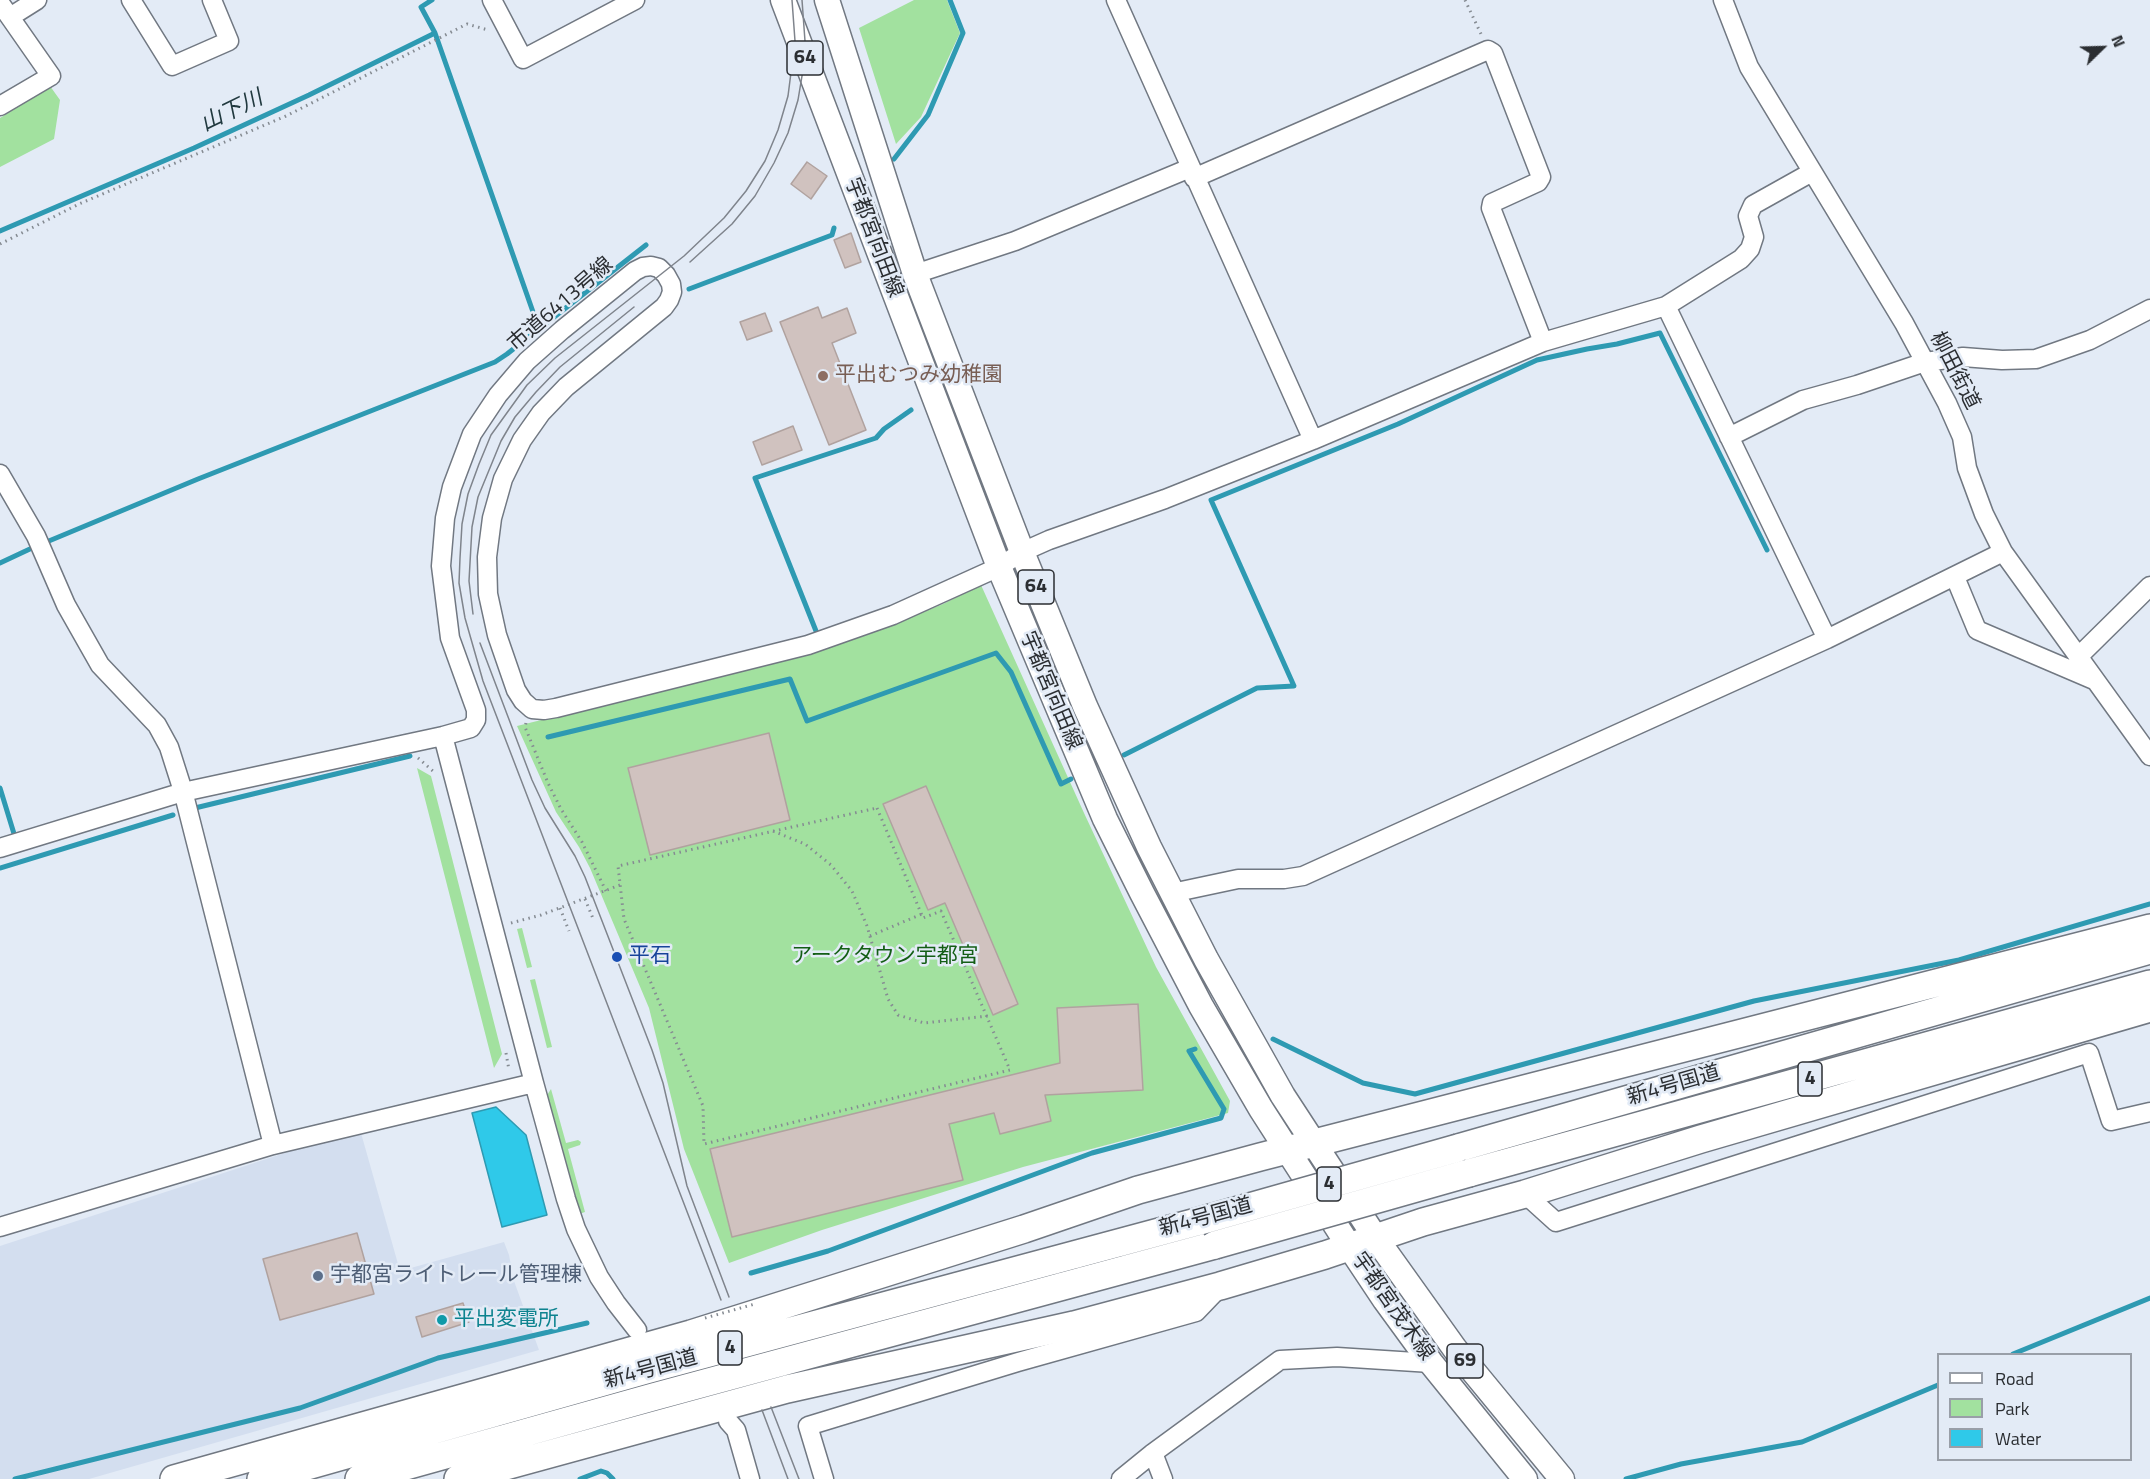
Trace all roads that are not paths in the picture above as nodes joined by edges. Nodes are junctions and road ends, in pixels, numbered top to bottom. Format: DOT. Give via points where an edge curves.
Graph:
graph roads {
  1 [pos="37,0"];
  2 [pos="131,0"];
  3 [pos="212,0"];
  4 [pos="492,0"];
  5 [pos="635,0"];
  6 [pos="783,0"];
  7 [pos="827,0"];
  8 [pos="1116,0"];
  9 [pos="1723,0"];
  10 [pos="5,10"];
  11 [pos="0,106"];
  12 [pos="1812,172"];
  13 [pos="1192,173"];
  14 [pos="915,274"];
  15 [pos="1666,306"];
  16 [pos="2150,309"];
  17 [pos="1543,342"];
  18 [pos="1925,362"];
  19 [pos="1729,437"];
  20 [pos="1313,440"];
  21 [pos="0,474"];
  22 [pos="1022,552"];
  23 [pos="2003,552"];
  24 [pos="999,567"];
  25 [pos="1954,577"];
  26 [pos="2150,586"];
  27 [pos="1827,639"];
  28 [pos="2078,657"];
  29 [pos="2095,681"];
  30 [pos="444,736"];
  31 [pos="2150,756"];
  32 [pos="181,786"];
  33 [pos="0,848"];
  34 [pos="1172,893"];
  35 [pos="2150,928"];
  36 [pos="2150,950"];
  37 [pos="2150,984"];
  38 [pos="2150,1008"];
  39 [pos="534,1083"];
  40 [pos="2150,1112"];
  41 [pos="1314,1143"];
  42 [pos="273,1145"];
  43 [pos="1288,1150"];
  44 [pos="1525,1194"];
  45 [pos="0,1227"];
  46 [pos="1375,1238"];
  47 [pos="1349,1246"];
  48 [pos="1220,1286"];
  49 [pos="637,1330"];
  50 [pos="1431,1363"];
  51 [pos="728,1421"];
  52 [pos="1153,1453"];
  53 [pos="174,1479"];
  54 [pos="261,1479"];
  55 [pos="359,1479"];
  56 [pos="458,1479"];
  57 [pos="750,1479"];
  58 [pos="824,1479"];
  59 [pos="1121,1479"];
  60 [pos="1163,1479"];
  61 [pos="1525,1479"];
  62 [pos="1563,1479"];
  1 -- 10 [label="street"];
  2 -- 3 [label="street" via="172,66 229,41"];
  4 -- 5 [label="street" via="523,59"];
  6 -- 24 [label="main road, 宇都宮向田線 / 64"];
  7 -- 14 [label="main road, 宇都宮向田線 / 64"];
  8 -- 13 [label="street"];
  9 -- 12 [label="street, 柳田街道" via="1749,67"];
  10 -- 11 [label="street" via="51,76"];
  12 -- 15 [label="street" via="1753,205 1748,216 1754,237 1741,259"];
  12 -- 18 [label="street, 柳田街道"];
  13 -- 14 [label="street" via="1015,241"];
  13 -- 17 [label="street" via="1488,50 1493,53 1540,177 1538,182 1492,203 1491,208"];
  13 -- 20 [label="street"];
  14 -- 22 [label="main road, 宇都宮向田線 / 64"];
  15 -- 17 [label="street"];
  15 -- 19 [label="street"];
  16 -- 18 [label="street" via="2090,340 2036,359 1963,357"];
  17 -- 20 [label="street"];
  18 -- 19 [label="street" via="1803,400"];
  18 -- 23 [label="street, 柳田街道" via="1962,437 1967,468"];
  19 -- 27 [label="street"];
  20 -- 22 [label="street"];
  21 -- 32 [label="street" via="36,536 66,605 100,665 157,725 169,747"];
  22 -- 24 [label="street"];
  22 -- 34 [label="main road, 宇都宮向田線 / 64" via="1090,717"];
  23 -- 25 [label="street"];
  23 -- 28 [label="street, 柳田街道"];
  24 -- 30 [label="street, 市道6413号線" via="893,615 807,645 556,708 532,709 516,690 505,663 488,594 487,557 497,498 522,440 541,413 669,300 671,284 659,268 651,266 635,271 527,362 498,395 472,434 452,487 441,566 450,638 476,710 476,720 471,728"];
  24 -- 43 [label="main road, 宇都宮向田線 / 64" via="1105,819 1201,1006"];
  25 -- 27 [label="street"];
  25 -- 29 [label="street" via="1977,630"];
  26 -- 28 [label="street"];
  27 -- 34 [label="street" via="1303,876 1238,879"];
  28 -- 29 [label="street, 柳田街道"];
  29 -- 31 [label="street, 柳田街道"];
  30 -- 32 [label="street"];
  30 -- 39 [label="street"];
  32 -- 33 [label="street"];
  32 -- 42 [label="street"];
  34 -- 41 [label="main road, 宇都宮向田線 / 64" via="1279,1090"];
  35 -- 41 [label="highway"];
  36 -- 54 [label="highway, 新4号国道 / 4, bridge" via="1200,1221 646,1370"];
  37 -- 55 [label="highway, 新4号国道 / 4, bridge"];
  38 -- 44 [label="highway"];
  39 -- 42 [label="street"];
  39 -- 49 [label="street" via="576,1228 599,1277"];
  40 -- 44 [label="street" via="2110,1121 2089,1053 1556,1222"];
  41 -- 43 [label="highway"];
  41 -- 46 [label="main road, 宇都宮向田線 / 64"];
  42 -- 45 [label="street"];
  43 -- 47 [label="main road, 宇都宮向田線 / 64"];
  43 -- 53 [label="highway" via="1138,1190 692,1334"];
  44 -- 46 [label="highway"];
  46 -- 47 [label="highway"];
  46 -- 62 [label="main road, 宇都宮茂木線 / 69" via="1455,1349"];
  47 -- 48 [label="highway"];
  47 -- 50 [label="main road, 宇都宮茂木線 / 69"];
  48 -- 56 [label="highway" via="1074,1325 787,1389"];
  48 -- 58 [label="street" via="1196,1311 808,1426"];
  50 -- 52 [label="street" via="1337,1357 1280,1360"];
  50 -- 61 [label="main road, 宇都宮茂木線 / 69"];
  51 -- 57 [label="street" via="736,1430"];
  52 -- 59 [label="street"];
  52 -- 60 [label="street"];
}
